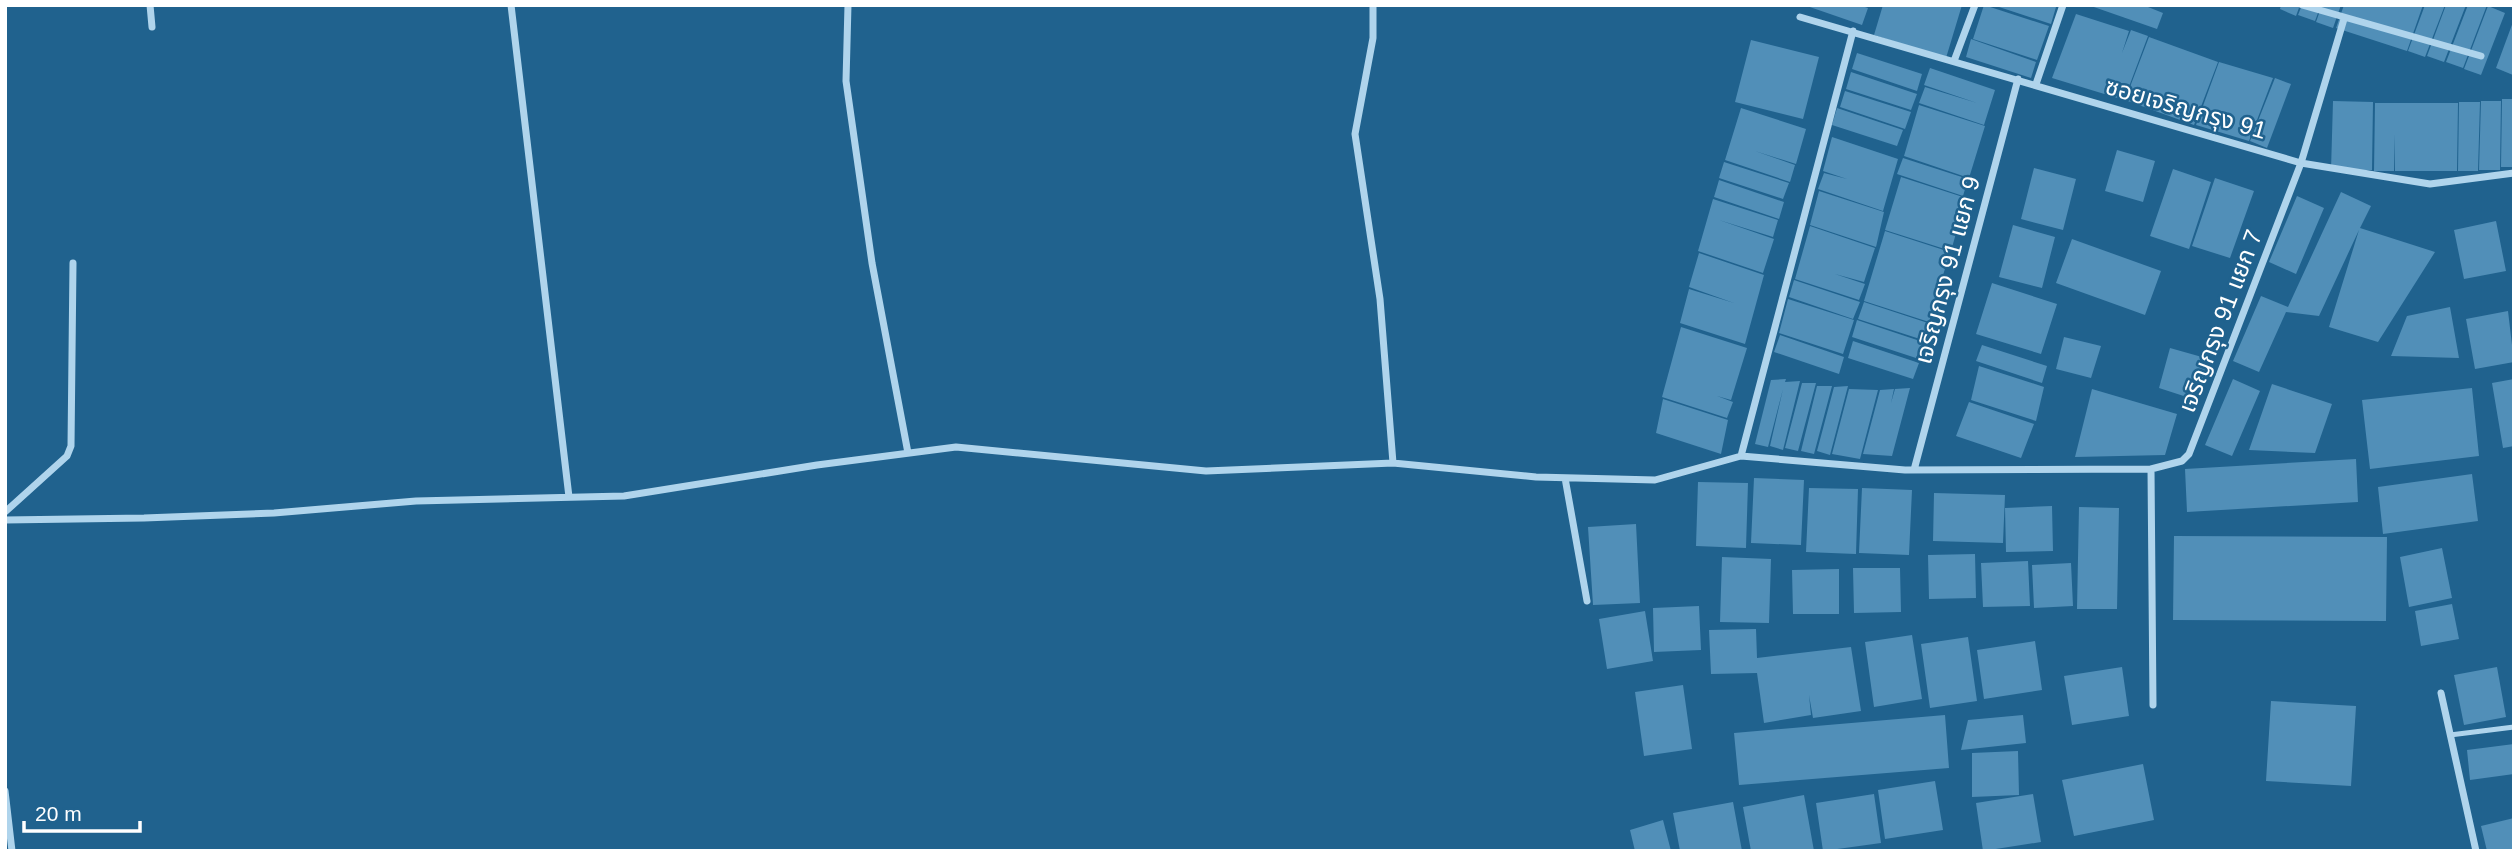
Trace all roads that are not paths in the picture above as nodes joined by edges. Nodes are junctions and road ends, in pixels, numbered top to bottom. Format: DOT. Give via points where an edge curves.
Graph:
graph roads {
  1 [pos="149,5"];
  2 [pos="511,5"];
  3 [pos="848,5"];
  4 [pos="1373,5"];
  5 [pos="1975,5"];
  6 [pos="2063,5"];
  7 [pos="2302,5"];
  8 [pos="1800,18"];
  9 [pos="2344,19"];
  10 [pos="152,26"];
  11 [pos="1853,31"];
  12 [pos="2481,56"];
  13 [pos="1954,61"];
  14 [pos="2018,79"];
  15 [pos="2036,84"];
  16 [pos="2301,163"];
  17 [pos="2514,173"];
  18 [pos="73,264"];
  19 [pos="908,453"];
  20 [pos="1741,456"];
  21 [pos="1393,463"];
  22 [pos="2151,469"];
  23 [pos="1914,470"];
  24 [pos="1565,478"];
  25 [pos="569,497"];
  26 [pos="5,512"];
  27 [pos="5,520"];
  28 [pos="1587,601"];
  29 [pos="2441,693"];
  30 [pos="2153,705"];
  31 [pos="2514,727"];
  32 [pos="2450,735"];
  33 [pos="5,791"];
  34 [pos="12,851"];
  35 [pos="2476,851"];
  1 -- 10 [label="street"];
  2 -- 25 [label="street"];
  3 -- 19 [label="street" via="846,81 872,263"];
  4 -- 21 [label="street" via="1373,38 1354,134 1380,299"];
  5 -- 13 [label="street"];
  6 -- 15 [label="street"];
  7 -- 9 [label="street"];
  8 -- 11 [label="street, ซอยเจริญกรุง 91"];
  9 -- 12 [label="street"];
  9 -- 16 [label="street, เจริญกรุง 91 แยก 7"];
  11 -- 13 [label="street, ซอยเจริญกรุง 91"];
  11 -- 20 [label="street"];
  13 -- 14 [label="street, ซอยเจริญกรุง 91"];
  14 -- 15 [label="street, ซอยเจริญกรุง 91"];
  14 -- 23 [label="street, เจริญกรุง 91 แยก 9"];
  15 -- 16 [label="street, ซอยเจริญกรุง 91"];
  16 -- 17 [label="street, ซอยเจริญกรุง 91" via="2430,184"];
  16 -- 22 [label="street, เจริญกรุง 91 แยก 7" via="2189,454 2182,461"];
  18 -- 26 [label="street" via="71,446 67,456"];
  19 -- 21 [label="street" via="956,447 1206,471"];
  19 -- 25 [label="street" via="624,496"];
  20 -- 23 [label="street, เจริญกรุง 91 แยก 7"];
  20 -- 24 [label="street" via="1655,480"];
  21 -- 24 [label="street"];
  22 -- 23 [label="street, เจริญกรุง 91 แยก 7"];
  22 -- 30 [label="street"];
  24 -- 28 [label="street"];
  25 -- 27 [label="street" via="416,501 274,513"];
  29 -- 32 [label="street"];
  31 -- 32 [label="lane"];
  32 -- 35 [label="street"];
  33 -- 34 [label="street"];
}
